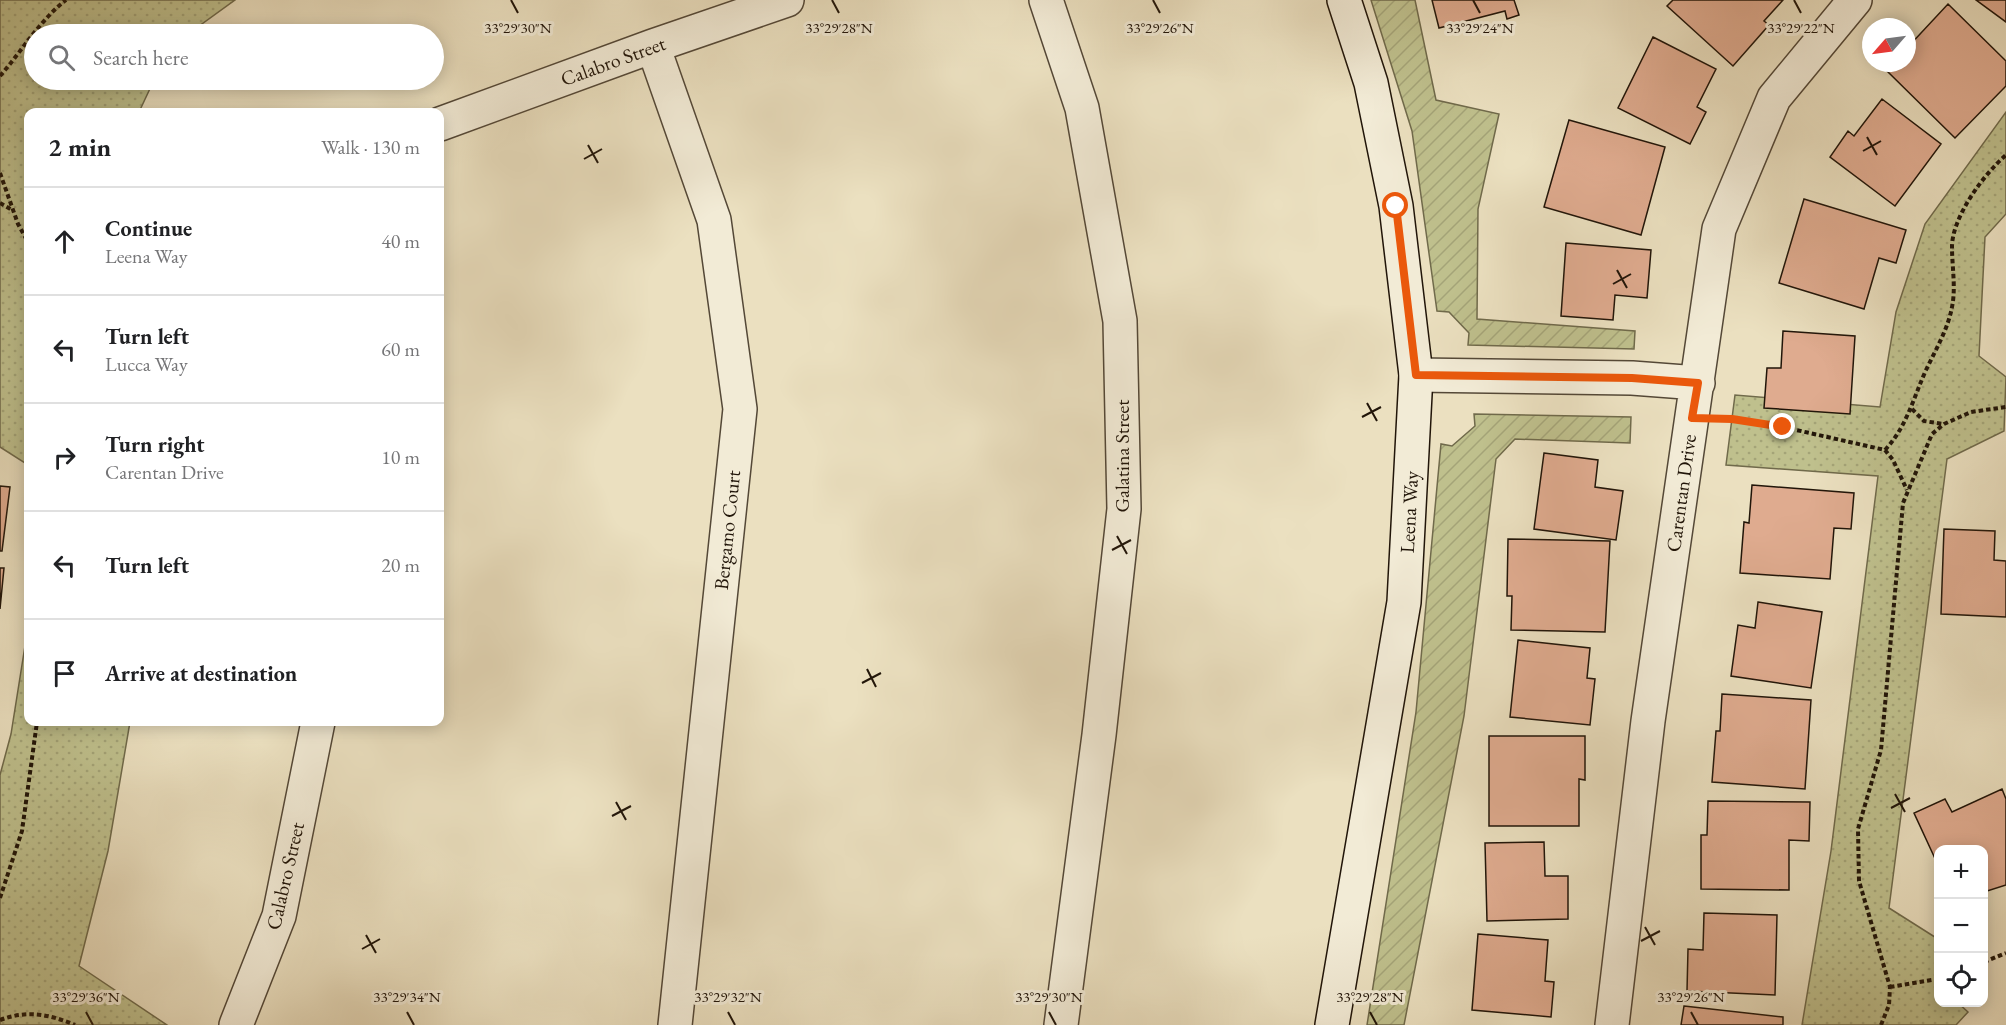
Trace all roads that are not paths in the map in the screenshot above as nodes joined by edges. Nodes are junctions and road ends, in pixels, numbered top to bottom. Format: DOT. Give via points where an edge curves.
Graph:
graph roads {
  1 [pos="787,0"];
  2 [pos="1046,0"];
  3 [pos="1344,0"];
  4 [pos="1855,0"];
  5 [pos="653,46"];
  6 [pos="444,123"];
  7 [pos="1416,375"];
  8 [pos="1698,383"];
  9 [pos="317,726"];
  10 [pos="236,1025"];
  11 [pos="675,1025"];
  12 [pos="1061,1025"];
  13 [pos="1332,1025"];
  14 [pos="1612,1025"];
  1 -- 5 [label="street, Calabro Street"];
  2 -- 12 [label="street, Galatina Street" via="1082,108 1120,321 1124,497 1099,735"];
  3 -- 7 [label="street, Leena Way" via="1371,83 1396,206"];
  4 -- 8 [label="street, Carentan Drive" via="1774,98 1719,229"];
  5 -- 6 [label="street, Calabro Street"];
  5 -- 11 [label="street, Bergamo Court" via="714,220 740,409"];
  7 -- 8 [label="street" via="1632,378"];
  7 -- 13 [label="street, Leena Way" via="1404,602"];
  8 -- 14 [label="street, Carentan Drive" via="1648,721"];
  9 -- 10 [label="street, Calabro Street" via="279,916"];
}
